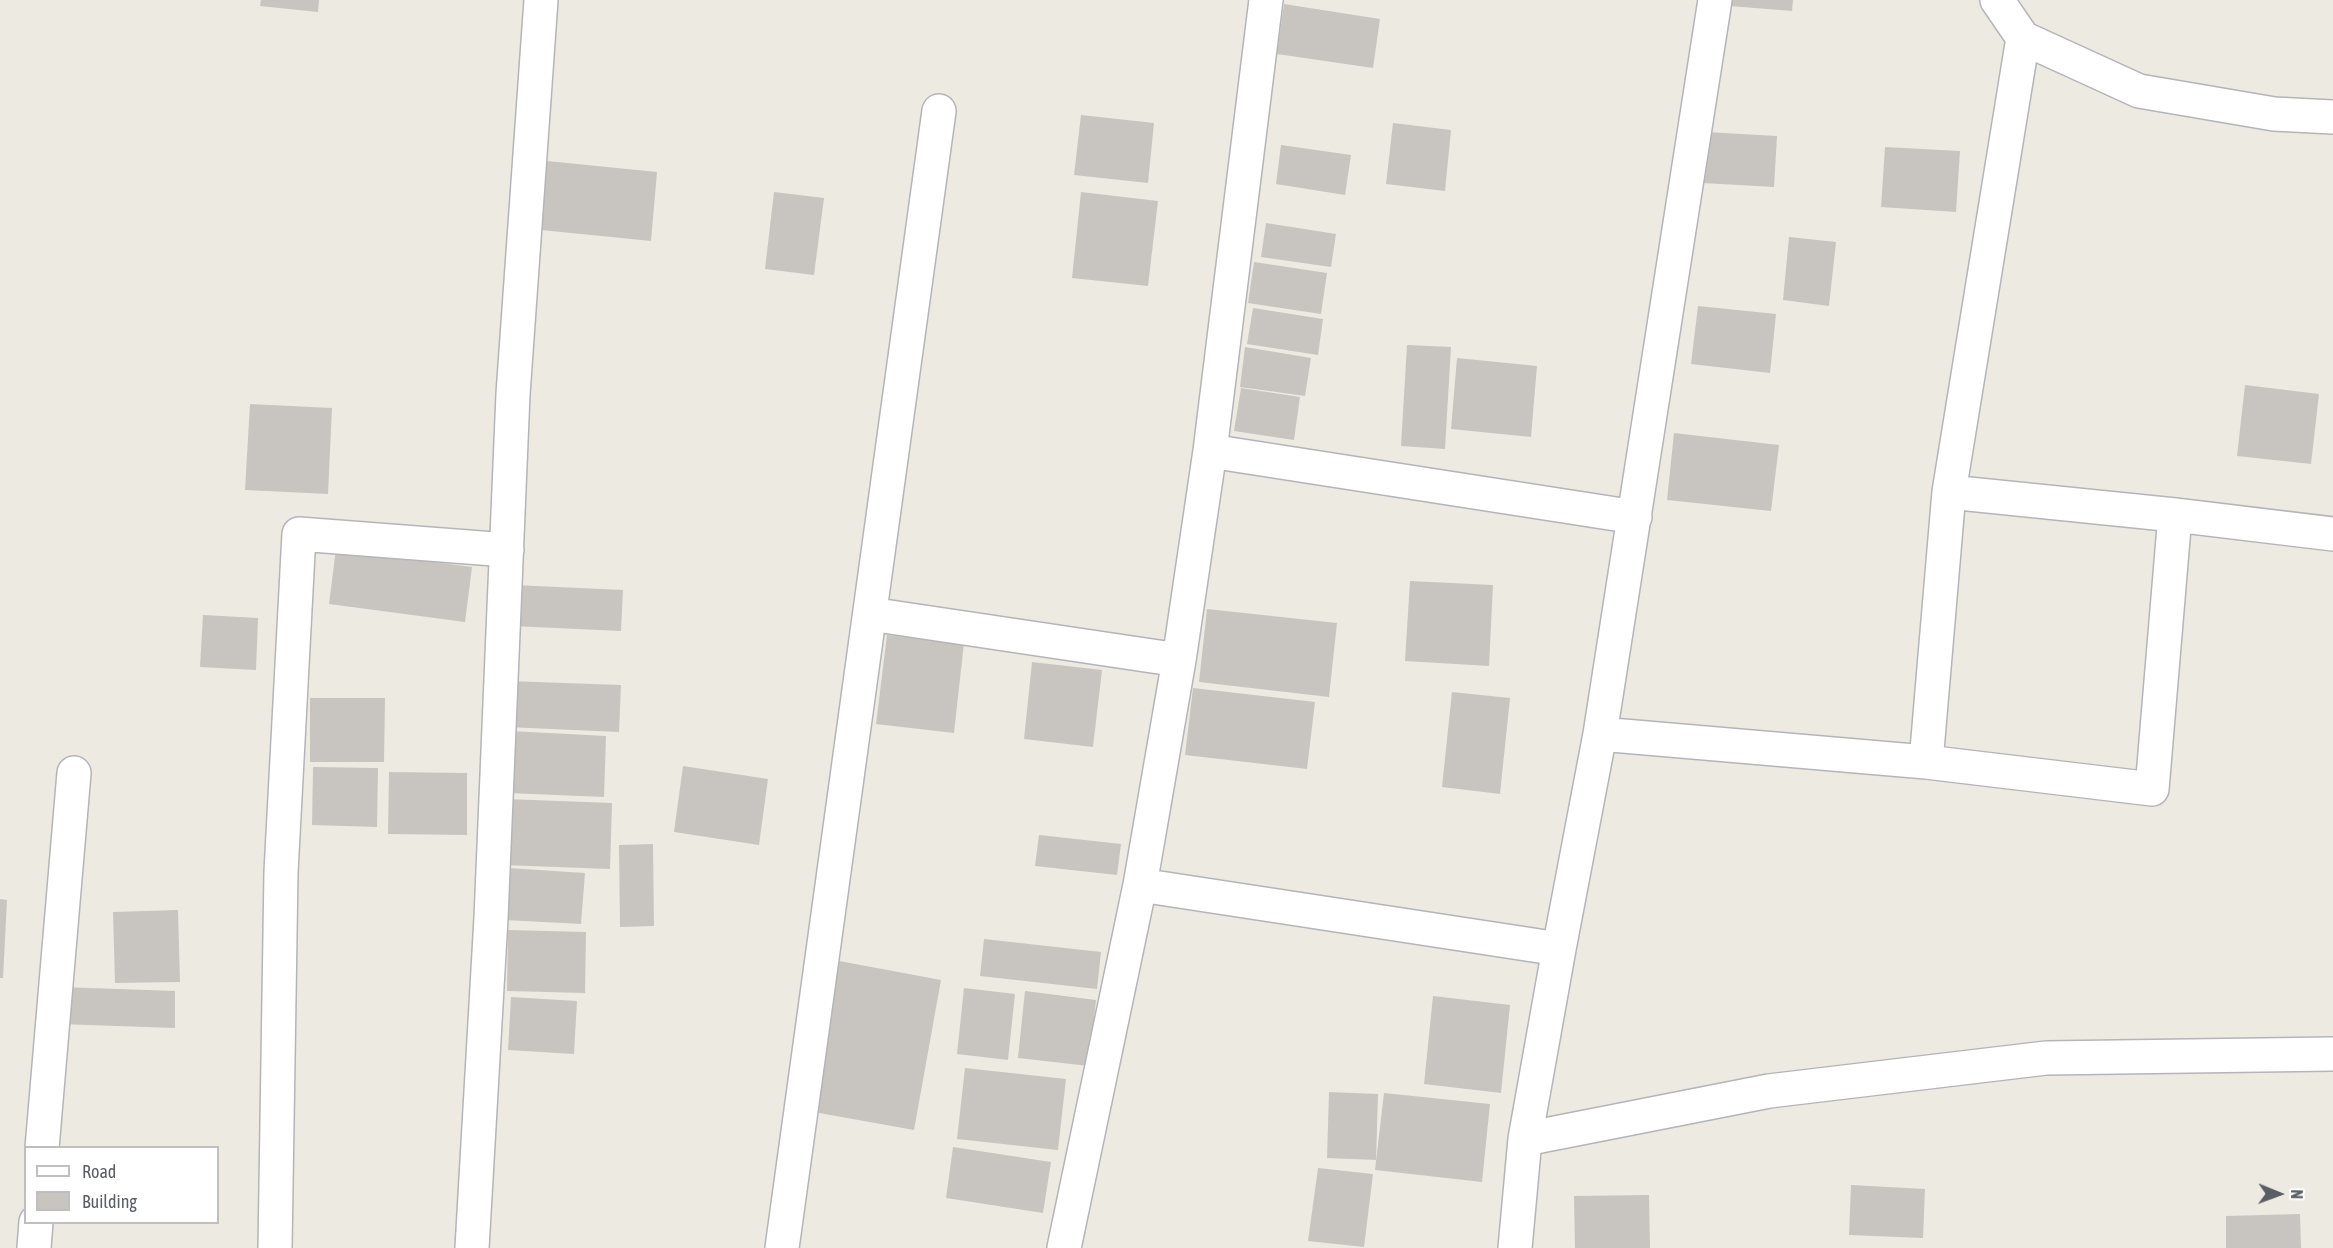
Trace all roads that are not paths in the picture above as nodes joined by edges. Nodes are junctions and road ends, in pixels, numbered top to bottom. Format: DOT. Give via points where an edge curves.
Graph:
graph roads {
  1 [pos="541,0"];
  2 [pos="1266,0"];
  3 [pos="1715,0"];
  4 [pos="1997,0"];
  5 [pos="2023,38"];
  6 [pos="939,111"];
  7 [pos="2333,117"];
  8 [pos="1210,451"];
  9 [pos="1949,492"];
  10 [pos="2175,514"];
  11 [pos="1635,517"];
  12 [pos="2333,534"];
  13 [pos="507,550"];
  14 [pos="870,614"];
  15 [pos="1179,660"];
  16 [pos="1600,734"];
  17 [pos="1926,762"];
  18 [pos="74,773"];
  19 [pos="1140,885"];
  20 [pos="1559,949"];
  21 [pos="2333,1054"];
  22 [pos="1525,1139"];
  23 [pos="42,1146"];
  24 [pos="36,1224"];
  25 [pos="33,1248"];
  26 [pos="275,1248"];
  27 [pos="472,1248"];
  28 [pos="782,1248"];
  29 [pos="1064,1248"];
  30 [pos="1515,1248"];
  1 -- 13 [label="street" via="513,394"];
  2 -- 8 [label="street"];
  3 -- 11 [label="street"];
  4 -- 5 [label="street"];
  5 -- 7 [label="street" via="2139,91 2274,114"];
  5 -- 9 [label="street"];
  6 -- 14 [label="street"];
  8 -- 11 [label="street"];
  8 -- 15 [label="street"];
  9 -- 10 [label="street"];
  9 -- 17 [label="street"];
  10 -- 12 [label="street"];
  10 -- 17 [label="street" via="2152,789"];
  11 -- 16 [label="street"];
  13 -- 26 [label="street" via="299,534 281,872"];
  13 -- 27 [label="street"];
  14 -- 15 [label="street"];
  14 -- 28 [label="street"];
  15 -- 19 [label="street"];
  16 -- 17 [label="street"];
  16 -- 20 [label="street"];
  18 -- 23 [label="street"];
  19 -- 20 [label="street"];
  19 -- 29 [label="street"];
  20 -- 22 [label="street"];
  21 -- 22 [label="street" via="2046,1059 1769,1091"];
  22 -- 30 [label="street"];
  24 -- 25 [label="street"];
}
